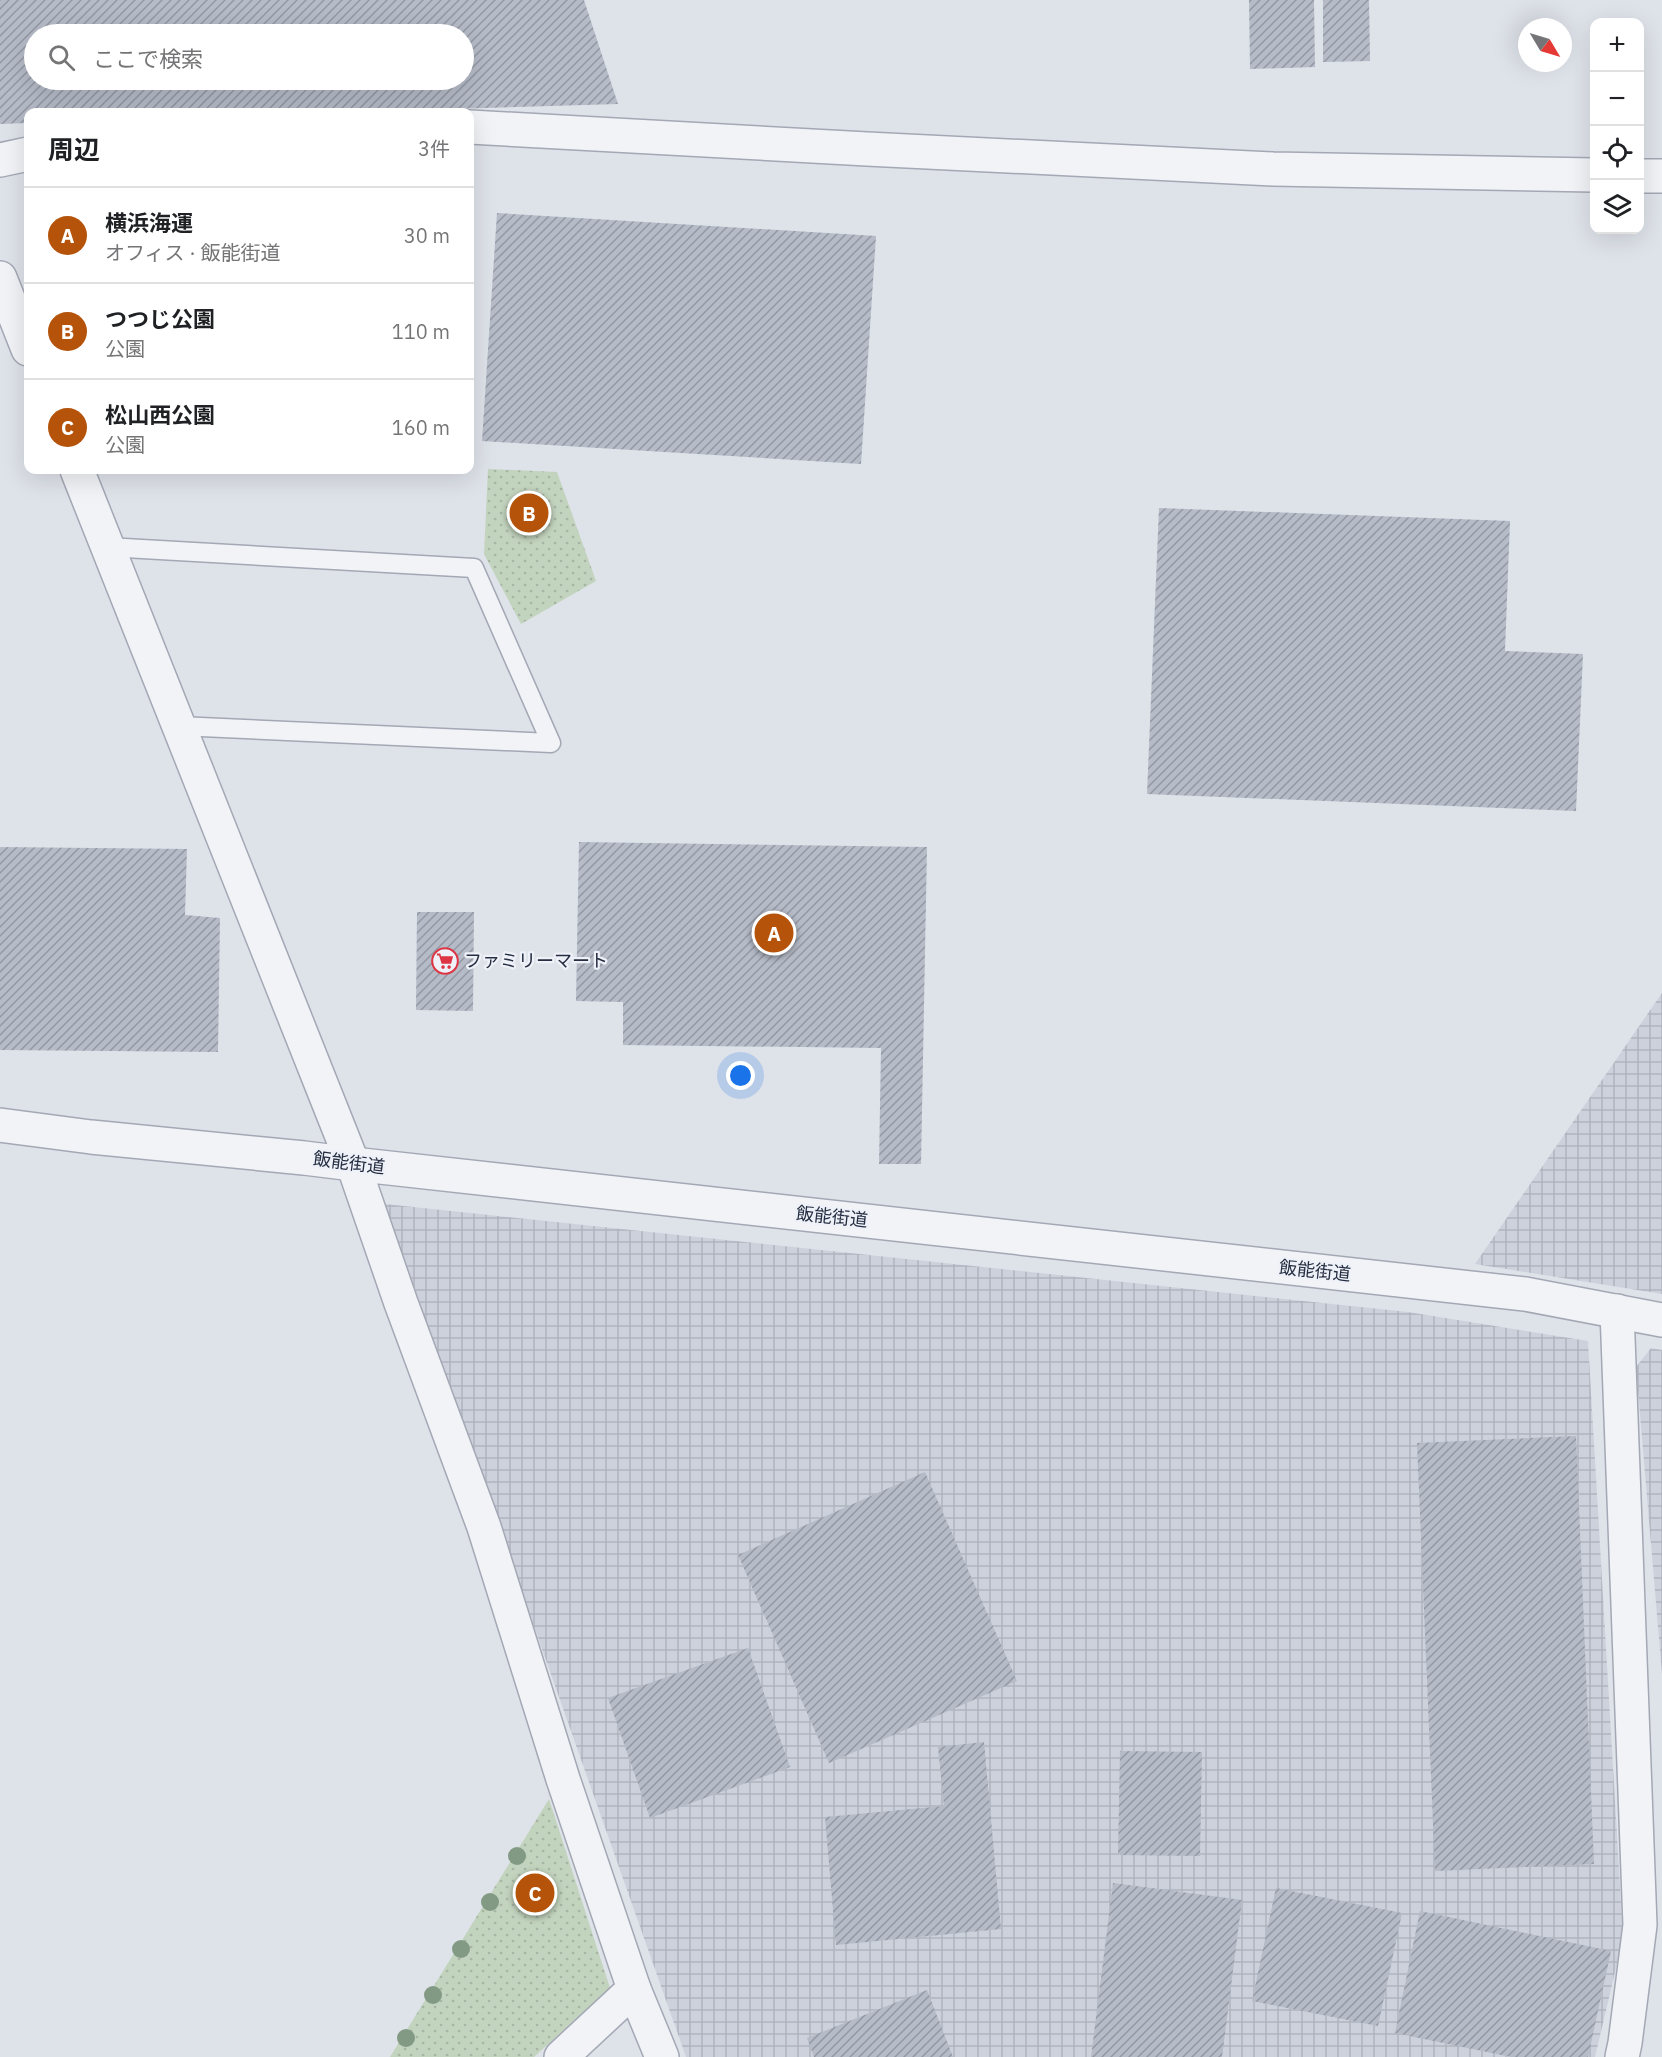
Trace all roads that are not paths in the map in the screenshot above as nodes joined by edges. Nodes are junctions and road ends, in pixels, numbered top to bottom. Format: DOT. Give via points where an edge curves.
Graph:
graph roads {
  1 [pos="474,127"];
  2 [pos="24,155"];
  3 [pos="0,160"];
  4 [pos="1590,175"];
  5 [pos="1644,176"];
  6 [pos="1662,176"];
  7 [pos="0,278"];
  8 [pos="24,339"];
  9 [pos="79,474"];
  10 [pos="107,547"];
  11 [pos="179,726"];
  12 [pos="0,1125"];
  13 [pos="353,1164"];
  14 [pos="1617,1311"];
  15 [pos="1662,1320"];
  16 [pos="634,1989"];
  17 [pos="561,2057"];
  18 [pos="662,2057"];
  19 [pos="1622,2057"];
  1 -- 4 [label="street" via="1273,169"];
  2 -- 3 [label="street"];
  5 -- 6 [label="street"];
  7 -- 8 [label="street"];
  9 -- 10 [label="street"];
  10 -- 11 [label="street"];
  10 -- 11 [label="lane" via="474,568 551,743"];
  11 -- 13 [label="street"];
  12 -- 13 [label="street, 飯能街道"];
  13 -- 14 [label="street, 飯能街道" via="1525,1294"];
  13 -- 16 [label="street" via="484,1527"];
  14 -- 15 [label="street, 飯能街道"];
  14 -- 19 [label="street" via="1640,1925"];
  16 -- 17 [label="street"];
  16 -- 18 [label="street"];
}
